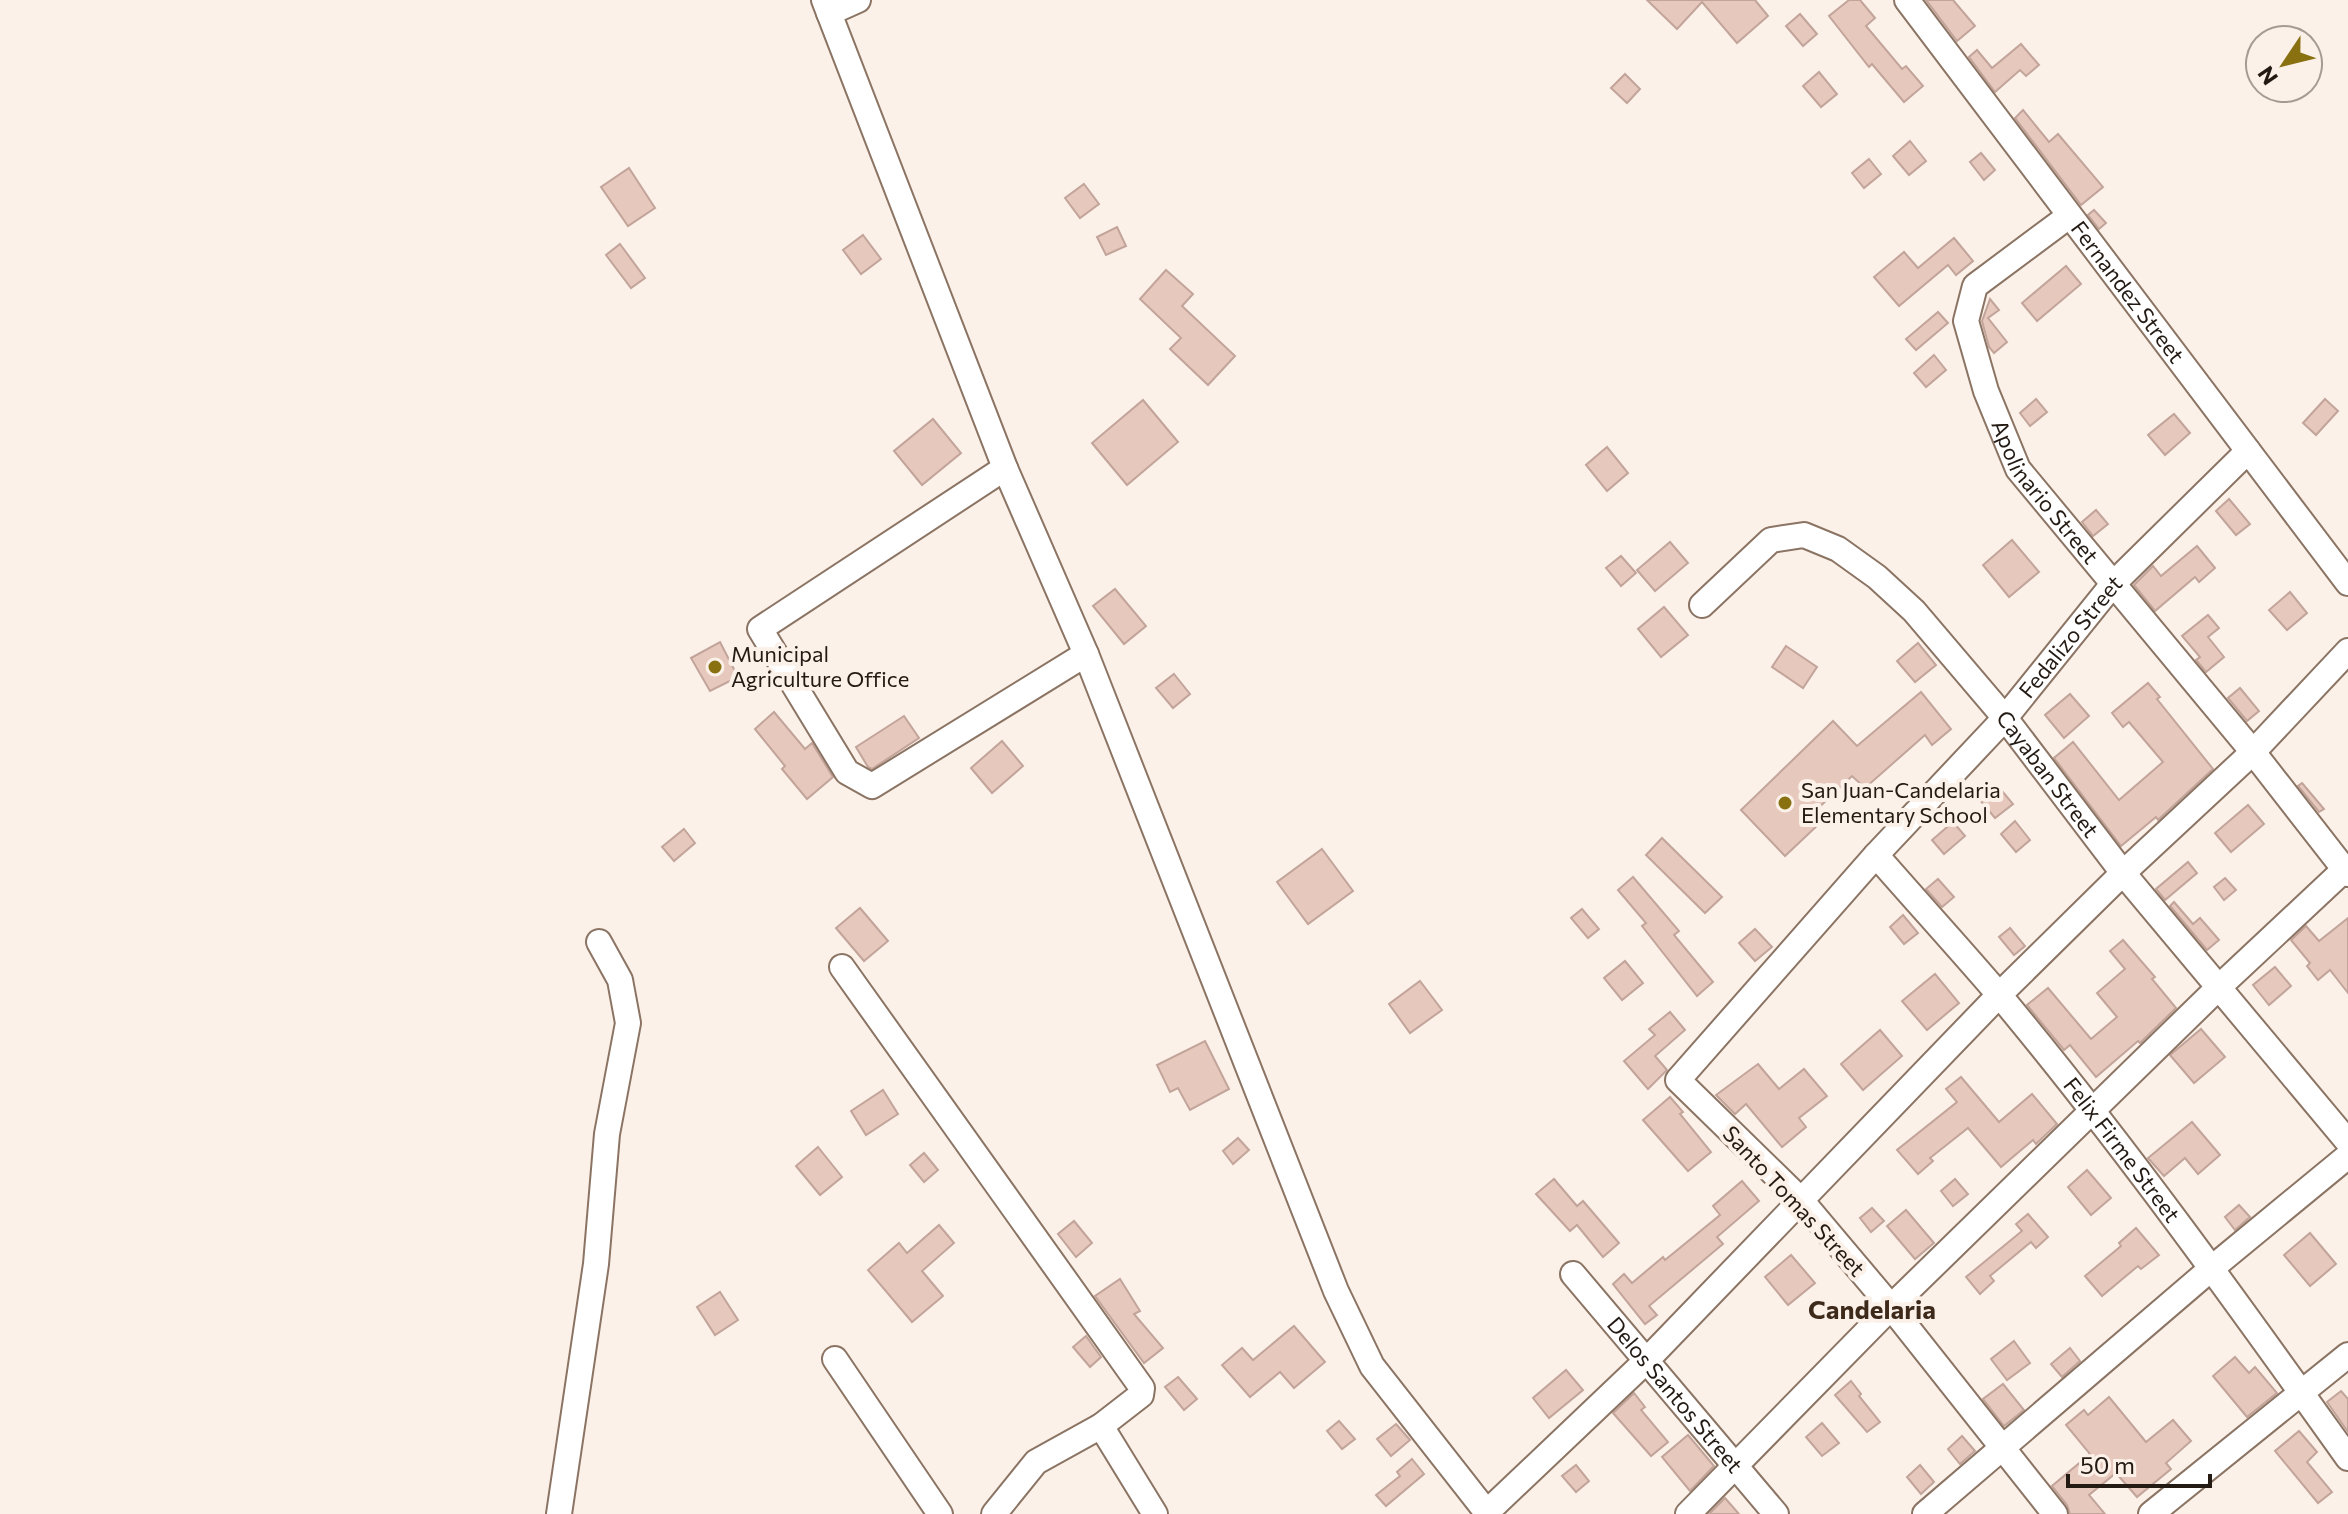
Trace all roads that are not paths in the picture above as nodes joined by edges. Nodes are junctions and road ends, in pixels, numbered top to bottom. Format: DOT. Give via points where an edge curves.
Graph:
graph roads {
  1 [pos="858,0"];
  2 [pos="1907,0"];
  3 [pos="827,6"];
  4 [pos="2069,216"];
  5 [pos="2248,451"];
  6 [pos="1005,468"];
  7 [pos="2348,583"];
  8 [pos="2113,584"];
  9 [pos="1702,605"];
  10 [pos="2348,651"];
  11 [pos="1086,654"];
  12 [pos="2005,718"];
  13 [pos="2253,752"];
  14 [pos="1876,855"];
  15 [pos="2346,872"];
  16 [pos="2123,873"];
  17 [pos="599,942"];
  18 [pos="842,967"];
  19 [pos="2218,988"];
  20 [pos="1999,995"];
  21 [pos="1678,1080"];
  22 [pos="2092,1110"];
  23 [pos="2348,1142"];
  24 [pos="2348,1156"];
  25 [pos="1800,1199"];
  26 [pos="2212,1268"];
  27 [pos="1573,1274"];
  28 [pos="1891,1307"];
  29 [pos="2348,1355"];
  30 [pos="835,1359"];
  31 [pos="1645,1362"];
  32 [pos="2302,1393"];
  33 [pos="1101,1426"];
  34 [pos="2002,1449"];
  35 [pos="2348,1458"];
  36 [pos="1737,1467"];
  37 [pos="559,1514"];
  38 [pos="940,1514"];
  39 [pos="994,1514"];
  40 [pos="1155,1514"];
  41 [pos="1486,1514"];
  42 [pos="1688,1514"];
  43 [pos="1776,1514"];
  44 [pos="1925,1514"];
  45 [pos="2055,1514"];
  46 [pos="2151,1514"];
  1 -- 3 [label="street"];
  2 -- 4 [label="street, Fernandez Street"];
  3 -- 6 [label="street"];
  4 -- 5 [label="street, Fernandez Street"];
  4 -- 8 [label="street, Apolinario Street" via="1975,286 1966,321 1986,391 2018,469"];
  5 -- 7 [label="street, Fernandez Street"];
  5 -- 8 [label="street, Fedalizo Street"];
  6 -- 11 [label="street"];
  6 -- 11 [label="street" via="760,629 847,772 872,786"];
  8 -- 12 [label="street, Fedalizo Street"];
  8 -- 13 [label="street, Apolinario Street"];
  9 -- 12 [label="street, Cayaban Street" via="1771,540 1804,535 1838,549 1877,577 1914,611"];
  10 -- 13 [label="street"];
  11 -- 41 [label="street" via="1342,1304 1372,1366"];
  12 -- 14 [label="street, Fedalizo Street"];
  12 -- 16 [label="street, Cayaban Street"];
  13 -- 15 [label="street, Apolinario Street"];
  13 -- 16 [label="street"];
  14 -- 20 [label="street, Felix Firme Street"];
  14 -- 21 [label="street, Fedalizo Street"];
  15 -- 19 [label="street"];
  16 -- 19 [label="street, Cayaban Street"];
  16 -- 20 [label="street"];
  17 -- 37 [label="street" via="620,980 628,1023 607,1134 596,1264"];
  18 -- 33 [label="street" via="1142,1388 1141,1395"];
  19 -- 22 [label="street"];
  19 -- 23 [label="street, Cayaban Street"];
  20 -- 22 [label="street, Felix Firme Street"];
  20 -- 25 [label="street"];
  21 -- 25 [label="street, Santo Tomas Street"];
  22 -- 26 [label="street, Felix Firme Street"];
  22 -- 28 [label="street"];
  24 -- 26 [label="street"];
  25 -- 28 [label="street, Santo Tomas Street"];
  25 -- 31 [label="street"];
  26 -- 32 [label="street, Felix Firme Street"];
  26 -- 34 [label="street"];
  27 -- 31 [label="street, Delos Santos Street"];
  28 -- 34 [label="street, Santo Tomas Street"];
  28 -- 36 [label="street"];
  29 -- 32 [label="street"];
  30 -- 38 [label="street"];
  31 -- 36 [label="street, Delos Santos Street"];
  31 -- 41 [label="street"];
  32 -- 35 [label="street, Felix Firme Street"];
  32 -- 46 [label="street"];
  33 -- 39 [label="street" via="1036,1462"];
  33 -- 40 [label="street"];
  34 -- 44 [label="street"];
  34 -- 45 [label="street, Santo Tomas Street"];
  36 -- 42 [label="street"];
  36 -- 43 [label="street, Delos Santos Street"];
}
